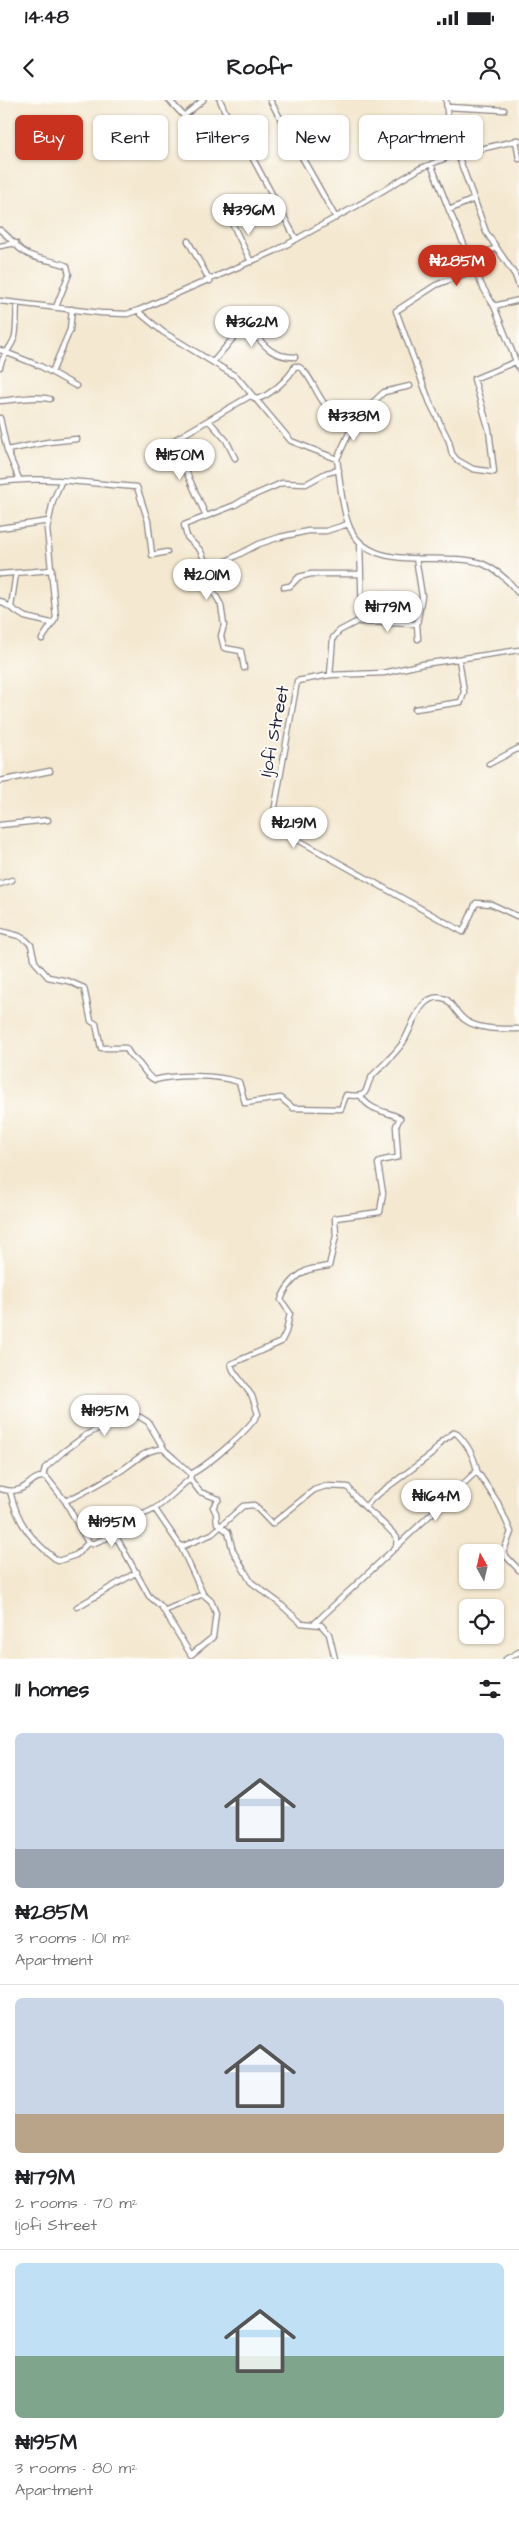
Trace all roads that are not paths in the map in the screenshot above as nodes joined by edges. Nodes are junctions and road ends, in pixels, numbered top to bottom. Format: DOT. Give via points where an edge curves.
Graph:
graph roads {
  1 [pos="169,100"];
  2 [pos="203,100"];
  3 [pos="220,100"];
  4 [pos="270,100"];
  5 [pos="446,100"];
  6 [pos="447,107"];
  7 [pos="504,110"];
  8 [pos="448,115"];
  9 [pos="518,140"];
  10 [pos="483,149"];
  11 [pos="519,159"];
  12 [pos="441,160"];
  13 [pos="460,160"];
  14 [pos="431,164"];
  15 [pos="474,199"];
  16 [pos="449,210"];
  17 [pos="336,218"];
  18 [pos="230,219"];
  19 [pos="0,230"];
  20 [pos="296,239"];
  21 [pos="188,241"];
  22 [pos="16,243"];
  23 [pos="0,246"];
  24 [pos="496,248"];
  25 [pos="471,258"];
  26 [pos="251,262"];
  27 [pos="475,270"];
  28 [pos="210,281"];
  29 [pos="519,286"];
  30 [pos="519,300"];
  31 [pos="0,301"];
  32 [pos="17,304"];
  33 [pos="494,306"];
  34 [pos="56,307"];
  35 [pos="72,309"];
  36 [pos="139,310"];
  37 [pos="0,350"];
  38 [pos="6,352"];
  39 [pos="295,357"];
  40 [pos="213,362"];
  41 [pos="516,362"];
  42 [pos="0,367"];
  43 [pos="519,369"];
  44 [pos="52,372"];
  45 [pos="76,386"];
  46 [pos="410,386"];
  47 [pos="250,396"];
  48 [pos="50,399"];
  49 [pos="0,401"];
  50 [pos="0,418"];
  51 [pos="356,418"];
  52 [pos="209,421"];
  53 [pos="77,439"];
  54 [pos="7,450"];
  55 [pos="235,458"];
  56 [pos="338,459"];
  57 [pos="339,470"];
  58 [pos="19,479"];
  59 [pos="0,482"];
  60 [pos="61,482"];
  61 [pos="206,516"];
  62 [pos="49,521"];
  63 [pos="348,524"];
  64 [pos="0,528"];
  65 [pos="360,542"];
  66 [pos="167,552"];
  67 [pos="416,558"];
  68 [pos="52,570"];
  69 [pos="209,570"];
  70 [pos="16,573"];
  71 [pos="0,574"];
  72 [pos="360,574"];
  73 [pos="505,579"];
  74 [pos="284,586"];
  75 [pos="519,590"];
  76 [pos="519,594"];
  77 [pos="0,601"];
  78 [pos="11,607"];
  79 [pos="360,622"];
  80 [pos="51,623"];
  81 [pos="417,624"];
  82 [pos="418,638"];
  83 [pos="42,639"];
  84 [pos="519,650"];
  85 [pos="459,659"];
  86 [pos="244,668"];
  87 [pos="330,675"];
  88 [pos="415,709"];
  89 [pos="519,748"];
  90 [pos="489,764"];
  91 [pos="50,771"];
  92 [pos="0,781"];
  93 [pos="48,820"];
  94 [pos="0,825"];
  95 [pos="12,880"];
  96 [pos="0,884"];
  97 [pos="519,917"];
  98 [pos="0,931"];
  99 [pos="519,1029"];
  100 [pos="361,1096"];
  101 [pos="164,1449"];
  102 [pos="477,1471"];
  103 [pos="190,1476"];
  104 [pos="43,1477"];
  105 [pos="0,1489"];
  106 [pos="10,1491"];
  107 [pos="65,1501"];
  108 [pos="366,1506"];
  109 [pos="155,1509"];
  110 [pos="219,1526"];
  111 [pos="105,1539"];
  112 [pos="89,1542"];
  113 [pos="181,1547"];
  114 [pos="396,1549"];
  115 [pos="519,1570"];
  116 [pos="137,1572"];
  117 [pos="203,1594"];
  118 [pos="77,1607"];
  119 [pos="164,1611"];
  120 [pos="314,1624"];
  121 [pos="519,1652"];
  122 [pos="336,1659"];
  123 [pos="506,1659"];
  1 -- 2 [label="street" via="184,116"];
  3 -- 20 [label="street"];
  4 -- 17 [label="street"];
  5 -- 6 [label="street"];
  6 -- 7 [label="street"];
  6 -- 8 [label="street"];
  9 -- 10 [label="street"];
  9 -- 11 [label="street"];
  12 -- 14 [label="street"];
  13 -- 15 [label="street"];
  14 -- 16 [label="street"];
  14 -- 17 [label="street"];
  15 -- 16 [label="street"];
  15 -- 24 [label="street" via="478,216"];
  16 -- 25 [label="street"];
  17 -- 20 [label="street"];
  18 -- 26 [label="street"];
  19 -- 22 [label="street"];
  20 -- 26 [label="street"];
  21 -- 28 [label="street"];
  22 -- 23 [label="street"];
  22 -- 34 [label="street" via="21,251 34,257 67,266 69,274"];
  24 -- 25 [label="street"];
  24 -- 29 [label="street"];
  25 -- 27 [label="street"];
  26 -- 28 [label="street"];
  27 -- 33 [label="street"];
  27 -- 41 [label="street" via="436,285 396,311 452,454 473,469 494,472 489,430 474,378"];
  28 -- 36 [label="street"];
  30 -- 33 [label="street"];
  31 -- 32 [label="street"];
  32 -- 34 [label="street"];
  32 -- 38 [label="street" via="15,335"];
  33 -- 41 [label="street"];
  34 -- 35 [label="street"];
  35 -- 36 [label="street" via="127,314"];
  35 -- 44 [label="street" via="70,330"];
  36 -- 40 [label="street" via="163,332"];
  37 -- 38 [label="street"];
  38 -- 42 [label="street"];
  38 -- 44 [label="street"];
  39 -- 40 [label="street" via="273,352 265,348 250,330 240,330"];
  40 -- 47 [label="street" via="236,377"];
  41 -- 43 [label="street"];
  44 -- 45 [label="street"];
  46 -- 51 [label="street" via="384,392"];
  47 -- 51 [label="street" via="256,399 263,397 298,366 312,381 324,403"];
  47 -- 52 [label="street"];
  47 -- 56 [label="street" via="291,441"];
  48 -- 49 [label="street" via="40,396 31,400"];
  50 -- 54 [label="street"];
  51 -- 56 [label="street"];
  52 -- 55 [label="street" via="226,440"];
  52 -- 61 [label="street" via="175,441"];
  53 -- 54 [label="street"];
  54 -- 58 [label="street"];
  56 -- 57 [label="street"];
  57 -- 61 [label="street" via="306,484 282,483"];
  57 -- 63 [label="street"];
  58 -- 59 [label="street"];
  58 -- 60 [label="street" via="44,478"];
  60 -- 62 [label="street"];
  60 -- 66 [label="street" via="137,487 148,521 151,553"];
  61 -- 69 [label="street" via="184,525 186,536 200,550"];
  62 -- 64 [label="street"];
  62 -- 68 [label="street" via="48,550"];
  63 -- 65 [label="street"];
  63 -- 69 [label="street" via="326,531 280,537 259,544"];
  65 -- 67 [label="street" via="376,554"];
  65 -- 72 [label="street"];
  67 -- 73 [label="street" via="474,561"];
  67 -- 81 [label="street" via="422,596"];
  68 -- 70 [label="street"];
  68 -- 80 [label="street" via="56,618"];
  69 -- 86 [label="street" via="224,625 221,636 224,648 241,651"];
  70 -- 71 [label="street"];
  70 -- 78 [label="street"];
  72 -- 74 [label="street" via="311,574"];
  72 -- 79 [label="street"];
  73 -- 75 [label="street"];
  73 -- 76 [label="street"];
  77 -- 78 [label="street"];
  78 -- 80 [label="street" via="25,618"];
  79 -- 81 [label="street"];
  79 -- 87 [label="street" via="339,631 333,638"];
  80 -- 83 [label="street"];
  81 -- 82 [label="street"];
  84 -- 85 [label="street, Ijofi Street"];
  85 -- 87 [label="street, Ijofi Street" via="384,673"];
  85 -- 88 [label="street" via="464,692 461,702"];
  87 -- 97 [label="street, Ijofi Street" via="296,680 274,808 275,825 463,932 476,903 491,904"];
  89 -- 90 [label="street"];
  91 -- 92 [label="street"];
  93 -- 94 [label="street"];
  95 -- 96 [label="street"];
  98 -- 100 [label="street" via="26,940 35,962 48,977 84,988 88,1012 96,1024 101,1048 126,1048 132,1060 141,1065 150,1078 192,1075 225,1078 239,1082 245,1103 280,1098 293,1108 341,1109 346,1095"];
  99 -- 100 [label="street" via="474,1024 464,1020 446,999 437,997 428,1001 415,1017 402,1044 374,1073"];
  100 -- 103 [label="street" via="365,1103 400,1118 396,1126 398,1157 378,1164 383,1193 380,1212 335,1218 336,1236 329,1266 309,1269 288,1286 283,1295 281,1300 290,1313 281,1342 231,1364 252,1396 258,1414 254,1422"];
  101 -- 103 [label="street"];
  101 -- 104 [label="street" via="148,1422 140,1417 124,1415 86,1435 63,1452 46,1468"];
  101 -- 107 [label="street" via="139,1457"];
  102 -- 108 [label="street" via="474,1458 455,1432"];
  102 -- 114 [label="street"];
  102 -- 115 [label="street" via="498,1503 511,1532 503,1553"];
  103 -- 109 [label="street"];
  103 -- 110 [label="street" via="200,1492 219,1499 213,1507"];
  104 -- 106 [label="street"];
  104 -- 107 [label="street" via="52,1483"];
  105 -- 106 [label="street"];
  106 -- 112 [label="street" via="15,1513 33,1540 58,1560 76,1555"];
  107 -- 112 [label="street" via="82,1535"];
  108 -- 110 [label="street" via="356,1500 348,1488 326,1486 314,1490 272,1524 254,1505 243,1506"];
  108 -- 114 [label="street" via="396,1538"];
  109 -- 111 [label="street" via="120,1524 106,1534"];
  109 -- 113 [label="street"];
  110 -- 113 [label="street" via="212,1534"];
  110 -- 120 [label="street" via="228,1532 233,1551 251,1582 301,1623"];
  111 -- 112 [label="street" via="98,1543"];
  111 -- 116 [label="street" via="118,1540"];
  113 -- 117 [label="street"];
  114 -- 120 [label="street"];
  116 -- 118 [label="street"];
  116 -- 119 [label="street" via="149,1596"];
  117 -- 119 [label="street"];
  117 -- 119 [label="street" via="211,1601 216,1613 213,1637 191,1655"];
  120 -- 122 [label="street" via="321,1625 329,1634"];
  121 -- 123 [label="street"];
}
